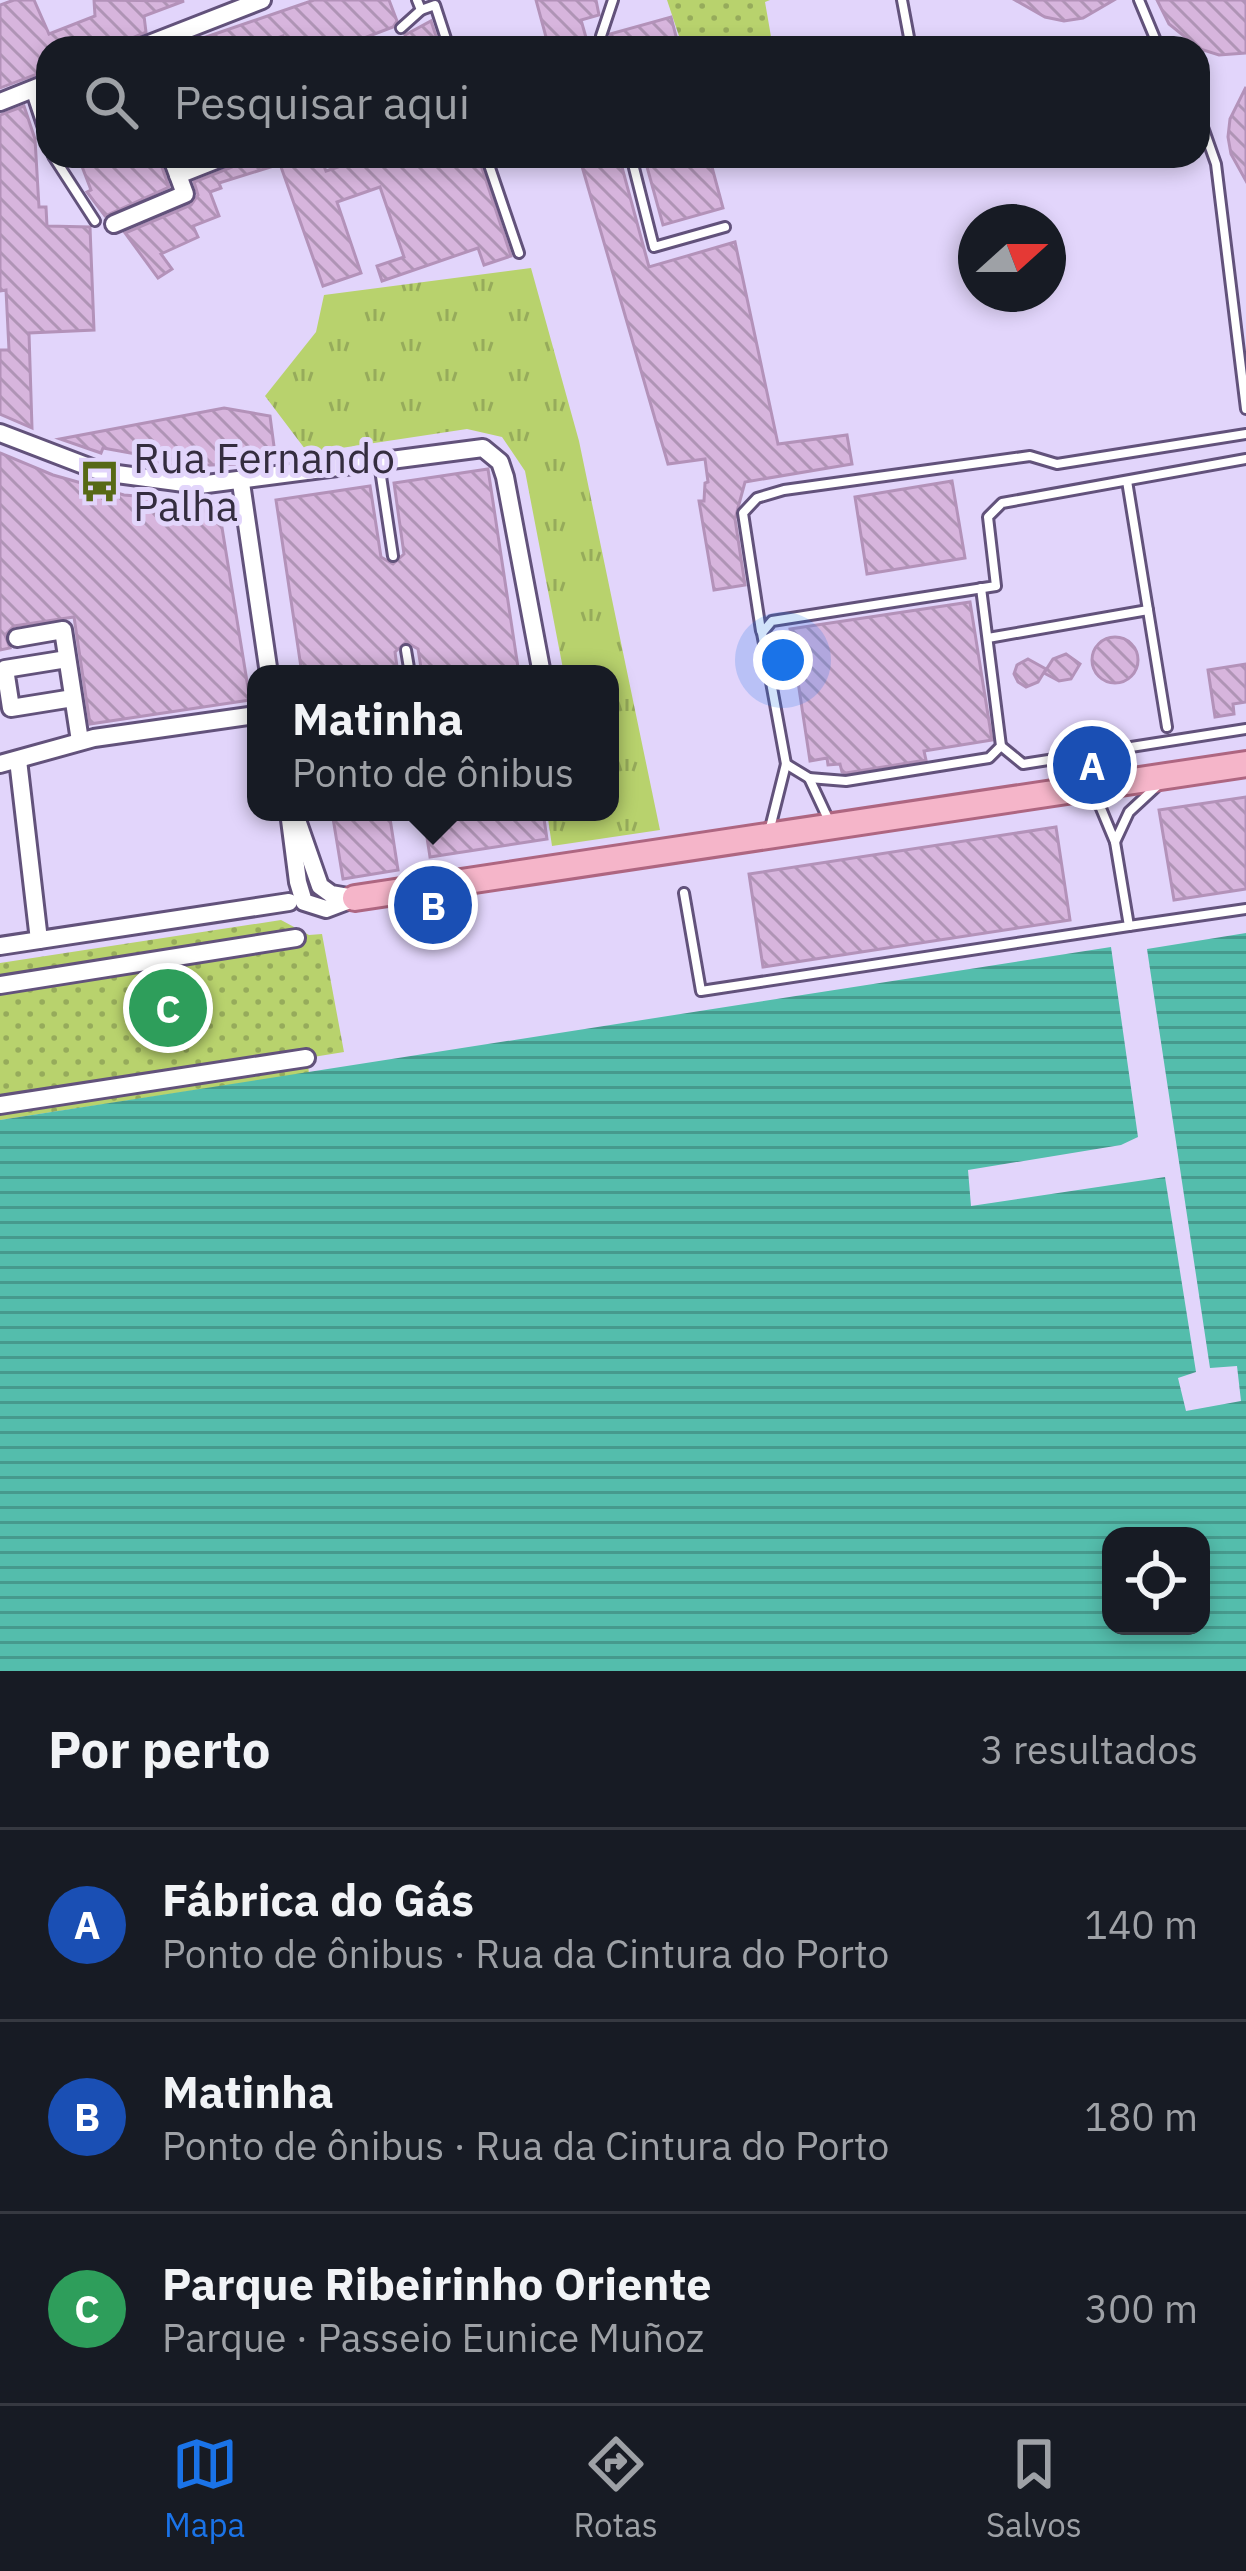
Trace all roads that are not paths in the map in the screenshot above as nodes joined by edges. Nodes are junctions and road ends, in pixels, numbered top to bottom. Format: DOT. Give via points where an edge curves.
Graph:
graph roads {
  1 [pos="262,0"];
  2 [pos="613,0"];
  3 [pos="902,0"];
  4 [pos="1139,0"];
  5 [pos="419,5"];
  6 [pos="400,28"];
  7 [pos="170,36"];
  8 [pos="445,36"];
  9 [pos="601,36"];
  10 [pos="909,36"];
  11 [pos="1154,36"];
  12 [pos="36,88"];
  13 [pos="0,102"];
  14 [pos="1210,147"];
  15 [pos="61,168"];
  16 [pos="175,168"];
  17 [pos="197,168"];
  18 [pos="490,168"];
  19 [pos="634,168"];
  20 [pos="178,176"];
  21 [pos="95,221"];
  22 [pos="114,224"];
  23 [pos="725,227"];
  24 [pos="519,253"];
  25 [pos="1246,409"];
  26 [pos="0,433"];
  27 [pos="1246,434"];
  28 [pos="1246,459"];
  29 [pos="379,461"];
  30 [pos="1127,482"];
  31 [pos="241,483"];
  32 [pos="393,556"];
  33 [pos="981,588"];
  34 [pos="1148,610"];
  35 [pos="762,633"];
  36 [pos="17,638"];
  37 [pos="988,638"];
  38 [pos="406,650"];
  39 [pos="67,659"];
  40 [pos="268,665"];
  41 [pos="408,665"];
  42 [pos="540,665"];
  43 [pos="73,698"];
  44 [pos="247,716"];
  45 [pos="1167,727"];
  46 [pos="1246,729"];
  47 [pos="80,741"];
  48 [pos="1001,746"];
  49 [pos="9,762"];
  50 [pos="786,764"];
  51 [pos="1246,764"];
  52 [pos="1177,773"];
  53 [pos="809,778"];
  54 [pos="1068,788"];
  55 [pos="293,821"];
  56 [pos="830,825"];
  57 [pos="768,834"];
  58 [pos="1114,842"];
  59 [pos="684,892"];
  60 [pos="355,898"];
  61 [pos="289,902"];
  62 [pos="1246,909"];
  63 [pos="1129,926"];
  64 [pos="296,938"];
  65 [pos="39,940"];
  66 [pos="0,946"];
  67 [pos="0,985"];
  68 [pos="306,1058"];
  69 [pos="0,1106"];
  1 -- 7 [label="street"];
  2 -- 9 [label="lane"];
  3 -- 10 [label="lane"];
  4 -- 11 [label="lane"];
  5 -- 6 [label="lane"];
  5 -- 8 [label="lane" via="435,5"];
  12 -- 13 [label="street"];
  14 -- 25 [label="lane"];
  15 -- 21 [label="lane"];
  16 -- 20 [label="street"];
  17 -- 20 [label="street"];
  18 -- 24 [label="lane"];
  19 -- 23 [label="lane" via="654,247"];
  20 -- 22 [label="street" via="185,194"];
  26 -- 31 [label="street" via="102,472 169,484"];
  27 -- 35 [label="lane" via="1057,464 1030,456 757,498 742,513"];
  28 -- 30 [label="lane"];
  29 -- 31 [label="street"];
  29 -- 32 [label="lane"];
  29 -- 42 [label="street" via="471,447 500,462"];
  30 -- 33 [label="lane" via="1002,503 988,518 996,586"];
  30 -- 34 [label="lane"];
  31 -- 40 [label="street"];
  33 -- 35 [label="lane" via="772,621"];
  33 -- 37 [label="lane"];
  34 -- 37 [label="lane"];
  34 -- 45 [label="lane"];
  35 -- 50 [label="lane"];
  36 -- 39 [label="street" via="63,630"];
  37 -- 48 [label="lane"];
  38 -- 41 [label="lane"];
  39 -- 43 [label="street"];
  39 -- 43 [label="street" via="5,669 11,708"];
  43 -- 47 [label="street"];
  44 -- 47 [label="street"];
  46 -- 48 [label="lane" via="1023,764"];
  47 -- 49 [label="street"];
  48 -- 53 [label="lane" via="988,758 846,782"];
  49 -- 65 [label="street"];
  50 -- 53 [label="lane"];
  50 -- 57 [label="lane"];
  51 -- 52 [label="main road"];
  52 -- 54 [label="main road"];
  52 -- 58 [label="lane" via="1139,799"];
  53 -- 56 [label="lane"];
  54 -- 56 [label="main road"];
  54 -- 58 [label="lane" via="1100,806"];
  55 -- 60 [label="street" via="304,902 326,909"];
  56 -- 57 [label="main road"];
  57 -- 60 [label="main road"];
  58 -- 63 [label="lane"];
  59 -- 63 [label="lane" via="701,991"];
  61 -- 65 [label="street"];
  62 -- 63 [label="lane"];
  64 -- 67 [label="street"];
  65 -- 66 [label="street"];
  68 -- 69 [label="street"];
}
